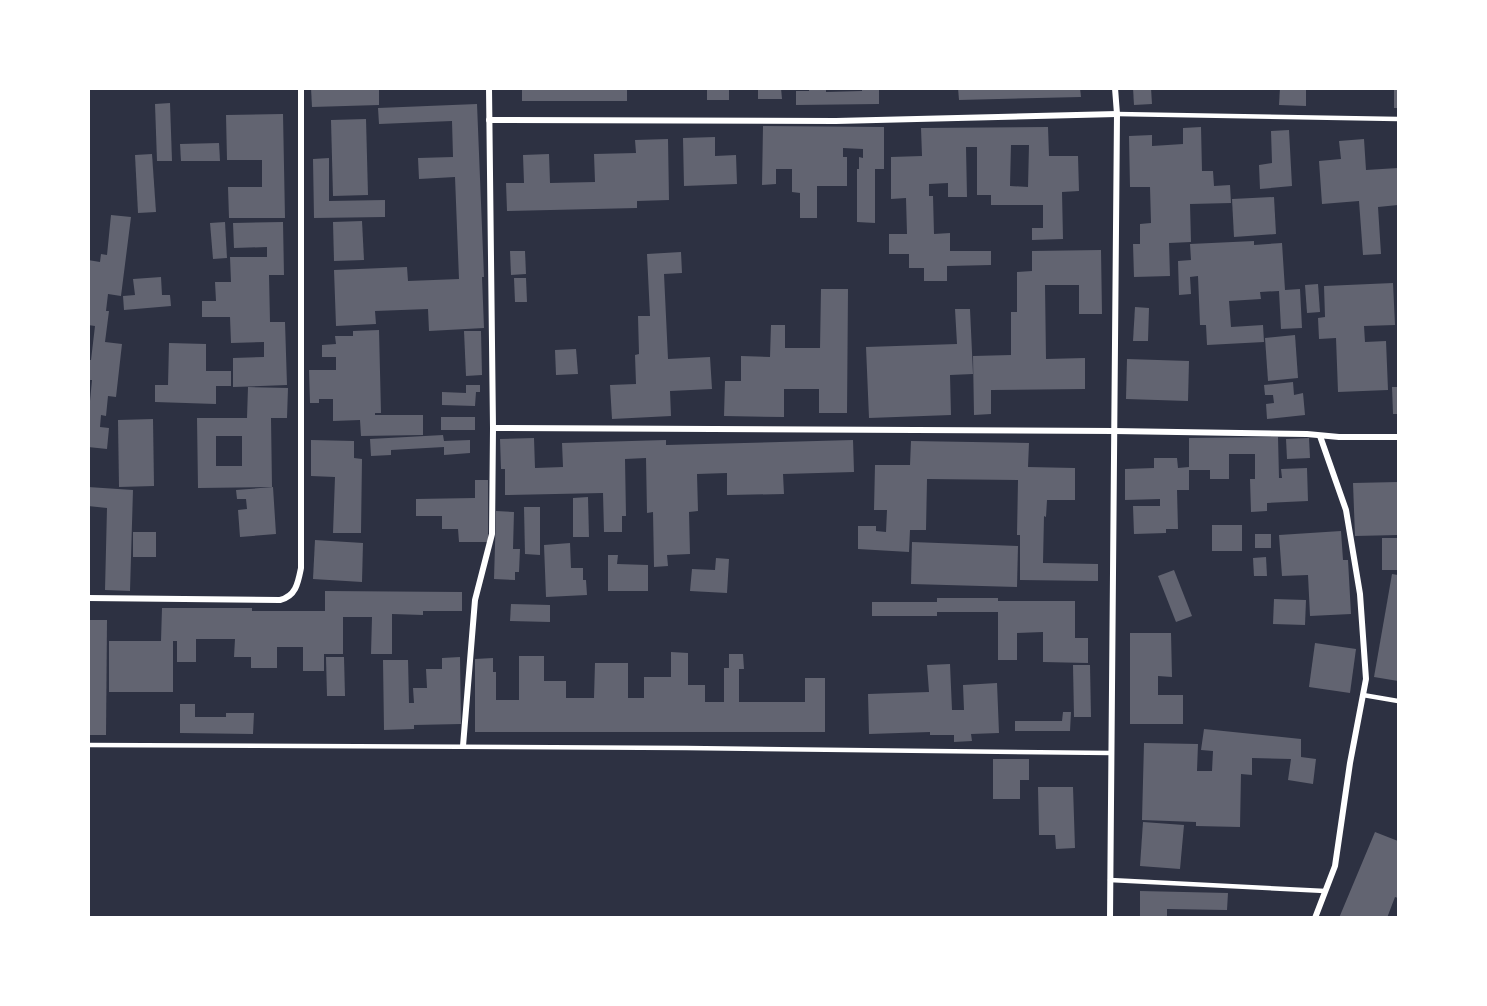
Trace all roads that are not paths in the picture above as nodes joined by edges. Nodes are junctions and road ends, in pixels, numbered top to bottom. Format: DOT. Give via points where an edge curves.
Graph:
graph roads {
  1 [pos="301,88"];
  2 [pos="489,88"];
  3 [pos="1115,88"];
  4 [pos="1118,114"];
  5 [pos="1398,119"];
  6 [pos="489,120"];
  7 [pos="493,428"];
  8 [pos="1114,431"];
  9 [pos="1320,436"];
  10 [pos="1398,437"];
  11 [pos="88,598"];
  12 [pos="1363,695"];
  13 [pos="1398,701"];
  14 [pos="88,745"];
  15 [pos="464,746"];
  16 [pos="1111,753"];
  17 [pos="1110,880"];
  18 [pos="1325,891"];
  19 [pos="1110,918"];
  20 [pos="1315,918"];
  1 -- 11 [label="street" via="301,568 297,585 293,594 280,600"];
  2 -- 6 [label="street"];
  3 -- 4 [label="street"];
  4 -- 5 [label="lane"];
  4 -- 6 [label="street" via="837,121"];
  4 -- 8 [label="street"];
  6 -- 7 [label="street"];
  7 -- 8 [label="street"];
  7 -- 15 [label="street" via="492,534 475,600"];
  8 -- 9 [label="street"];
  8 -- 16 [label="street"];
  9 -- 10 [label="street"];
  9 -- 12 [label="street" via="1346,510 1360,594 1366,679"];
  12 -- 13 [label="lane"];
  12 -- 18 [label="street" via="1335,866"];
  14 -- 15 [label="lane"];
  15 -- 16 [label="lane"];
  16 -- 17 [label="street"];
  17 -- 18 [label="lane"];
  17 -- 19 [label="street"];
  18 -- 20 [label="street"];
}
